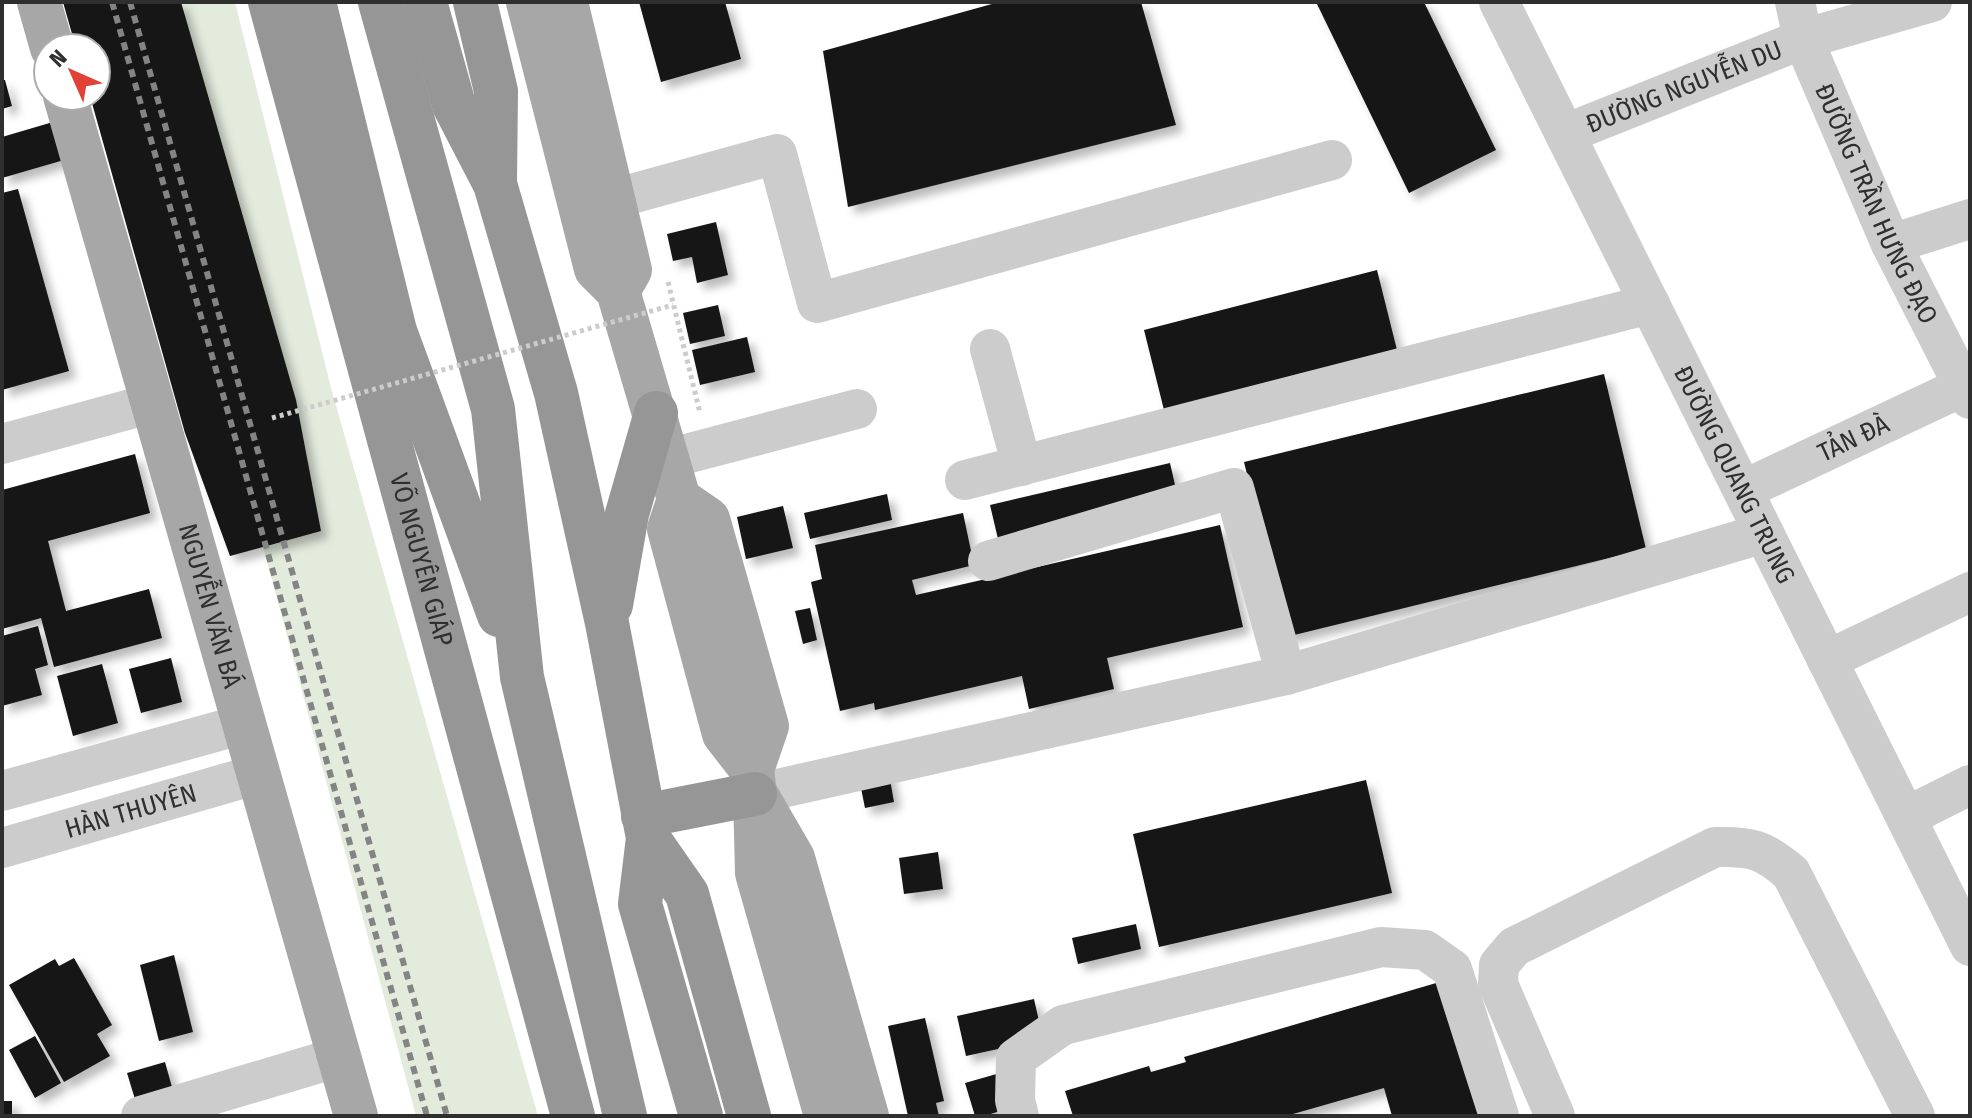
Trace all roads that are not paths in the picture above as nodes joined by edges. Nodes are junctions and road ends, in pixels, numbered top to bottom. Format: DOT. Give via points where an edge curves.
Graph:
graph roads {
  1 [pos="39,2"];
  2 [pos="270,2"];
  3 [pos="314,2"];
  4 [pos="380,2"];
  5 [pos="425,2"];
  6 [pos="475,2"];
  7 [pos="528,2"];
  8 [pos="566,2"];
  9 [pos="1499,2"];
  10 [pos="1932,2"];
  11 [pos="1799,21"];
  12 [pos="47,32"];
  13 [pos="70,112"];
  14 [pos="1565,134"];
  15 [pos="1332,160"];
  16 [pos="488,172"];
  17 [pos="613,199"];
  18 [pos="1970,219"];
  19 [pos="1891,244"];
  20 [pos="618,291"];
  21 [pos="1650,304"];
  22 [pos="990,349"];
  23 [pos="1968,391"];
  24 [pos="153,403"];
  25 [pos="857,409"];
  26 [pos="656,413"];
  27 [pos="2,444"];
  28 [pos="1022,466"];
  29 [pos="673,479"];
  30 [pos="965,480"];
  31 [pos="1743,490"];
  32 [pos="1764,533"];
  33 [pos="988,561"];
  34 [pos="1970,592"];
  35 [pos="607,623"];
  36 [pos="1827,660"];
  37 [pos="1286,675"];
  38 [pos="522,677"];
  39 [pos="244,724"];
  40 [pos="258,774"];
  41 [pos="754,782"];
  42 [pos="1970,785"];
  43 [pos="2,791"];
  44 [pos="1906,817"];
  45 [pos="646,827"];
  46 [pos="2,848"];
  47 [pos="1970,946"];
  48 [pos="339,1057"];
  49 [pos="141,1116"];
  50 [pos="356,1116"];
  51 [pos="573,1116"];
  52 [pos="625,1116"];
  53 [pos="701,1116"];
  54 [pos="749,1116"];
  55 [pos="826,1116"];
  56 [pos="867,1116"];
  57 [pos="1019,1116"];
  58 [pos="1499,1116"];
  59 [pos="1555,1116"];
  60 [pos="1915,1116"];
  1 -- 12 [label="main road"];
  2 -- 51 [label="highway, VÕ NGUYÊN GIÁP"];
  3 -- 38 [label="highway, VÕ NGUYÊN GIÁP" via="395,331"];
  4 -- 38 [label="highway, VÕ NGUYÊN GIÁP" via="493,409"];
  5 -- 16 [label="highway" via="454,105"];
  6 -- 16 [label="highway" via="496,91"];
  7 -- 20 [label="main road" via="596,269"];
  8 -- 17 [label="main road"];
  9 -- 14 [label="street, ĐƯỜNG QUANG TRUNG"];
  10 -- 11 [label="street, ĐƯỜNG NGUYỄN DU"];
  11 -- 14 [label="street, ĐƯỜNG NGUYỄN DU"];
  11 -- 19 [label="street, ĐƯỜNG TRẦN HƯNG ĐẠO"];
  13 -- 24 [label="main road, NGUYỄN VĂN BÁ"];
  14 -- 21 [label="street, ĐƯỜNG QUANG TRUNG"];
  15 -- 17 [label="street" via="817,303 777,154"];
  16 -- 35 [label="highway" via="556,393"];
  17 -- 20 [label="main road" via="630,270"];
  18 -- 19 [label="street"];
  19 -- 23 [label="street, ĐƯỜNG TRẦN HƯNG ĐẠO"];
  20 -- 26 [label="main road"];
  21 -- 28 [label="street"];
  21 -- 31 [label="street, ĐƯỜNG QUANG TRUNG"];
  22 -- 28 [label="street"];
  23 -- 31 [label="street, TẢN ĐÀ"];
  24 -- 27 [label="street"];
  24 -- 39 [label="main road, NGUYỄN VĂN BÁ"];
  25 -- 29 [label="street"];
  26 -- 29 [label="main road"];
  26 -- 35 [label="highway" via="627,514"];
  28 -- 30 [label="street"];
  29 -- 41 [label="main road" via="708,519 767,726"];
  31 -- 32 [label="street, ĐƯỜNG QUANG TRUNG"];
  32 -- 36 [label="street, ĐƯỜNG QUANG TRUNG"];
  32 -- 37 [label="street"];
  33 -- 37 [label="street" via="1234,488"];
  34 -- 36 [label="street"];
  35 -- 45 [label="highway"];
  36 -- 44 [label="street, ĐƯỜNG QUANG TRUNG"];
  37 -- 41 [label="street"];
  38 -- 52 [label="highway, VÕ NGUYÊN GIÁP"];
  39 -- 40 [label="main road, NGUYỄN VĂN BÁ"];
  39 -- 43 [label="street, HÀN THUYÊN"];
  40 -- 46 [label="street, HÀN THUYÊN"];
  40 -- 48 [label="main road, NGUYỄN VĂN BÁ"];
  41 -- 45 [label="highway"];
  41 -- 55 [label="main road" via="757,873"];
  41 -- 56 [label="main road" via="793,858"];
  42 -- 44 [label="street"];
  44 -- 47 [label="street, ĐƯỜNG QUANG TRUNG"];
  45 -- 53 [label="highway" via="640,904"];
  45 -- 54 [label="highway" via="687,894"];
  48 -- 49 [label="street"];
  48 -- 50 [label="main road, NGUYỄN VĂN BÁ"];
  57 -- 58 [label="street" via="1016,1058 1063,1025 1381,947 1425,950 1452,969"];
  59 -- 60 [label="street" via="1498,984 1499,965 1514,947 1715,847 1745,846 1772,857 1791,873"];
}
